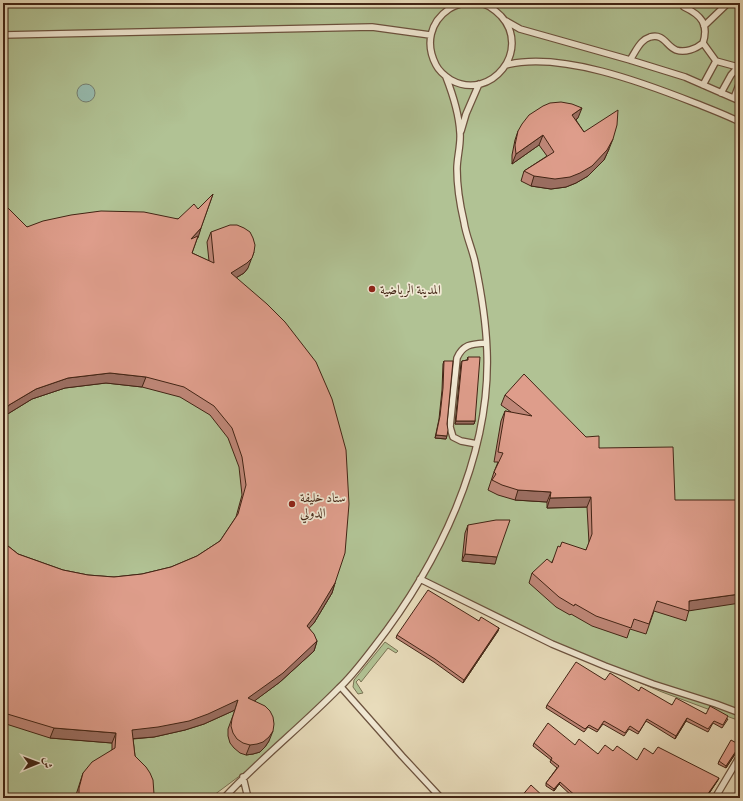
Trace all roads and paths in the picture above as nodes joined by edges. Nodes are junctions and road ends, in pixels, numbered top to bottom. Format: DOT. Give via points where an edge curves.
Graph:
graph roads {
  1 [pos="463,3"];
  2 [pos="478,3"];
  3 [pos="727,4"];
  4 [pos="684,8"];
  5 [pos="506,21"];
  6 [pos="704,26"];
  7 [pos="3,35"];
  8 [pos="430,35"];
  9 [pos="703,43"];
  10 [pos="630,60"];
  11 [pos="716,61"];
  12 [pos="506,65"];
  13 [pos="739,67"];
  14 [pos="446,77"];
  15 [pos="740,82"];
  16 [pos="479,84"];
  17 [pos="703,85"];
  18 [pos="721,93"];
  19 [pos="734,98"];
  20 [pos="740,101"];
  21 [pos="740,122"];
  22 [pos="460,133"];
  23 [pos="486,342"];
  24 [pos="477,444"];
  25 [pos="420,579"];
  26 [pos="340,687"];
  27 [pos="740,713"];
  28 [pos="740,756"];
  29 [pos="243,777"];
  30 [pos="224,798"];
  31 [pos="248,798"];
  32 [pos="441,798"];
  33 [pos="715,798"];
  1 -- 8 [label="lane" via="450,8 438,18"];
  2 -- 5 [label="lane" via="495,10"];
  3 -- 6 [label="lane"];
  4 -- 6 [label="lane" via="695,12"];
  5 -- 10 [label="lane" via="520,30"];
  5 -- 12 [label="lane" via="512,36 512,51"];
  6 -- 9 [label="lane"];
  7 -- 8 [label="lane" via="372,27"];
  8 -- 14 [label="lane" via="432,58"];
  9 -- 10 [label="lane" via="691,50 682,51 675,49 662,38 650,37 643,40"];
  9 -- 11 [label="lane"];
  10 -- 17 [label="lane"];
  11 -- 13 [label="lane"];
  11 -- 17 [label="lane"];
  12 -- 16 [label="lane" via="490,81"];
  12 -- 21 [label="lane" via="533,61 613,74"];
  13 -- 18 [label="lane" via="731,75"];
  14 -- 16 [label="lane" via="456,83"];
  14 -- 22 [label="lane" via="454,96"];
  15 -- 19 [label="lane"];
  16 -- 22 [label="lane"];
  17 -- 18 [label="lane"];
  18 -- 19 [label="lane"];
  19 -- 20 [label="lane"];
  22 -- 23 [label="lane" via="457,170 460,199 484,306"];
  23 -- 24 [label="lane" via="485,402"];
  23 -- 24 [label="lane" via="466,346 460,351 450,419 453,437"];
  24 -- 25 [label="lane" via="463,490 446,530"];
  25 -- 26 [label="lane" via="382,636"];
  25 -- 27 [label="lane" via="552,644 653,684"];
  26 -- 29 [label="lane"];
  26 -- 32 [label="lane"];
  28 -- 33 [label="lane"];
  29 -- 30 [label="lane"];
  29 -- 31 [label="lane"];
}
